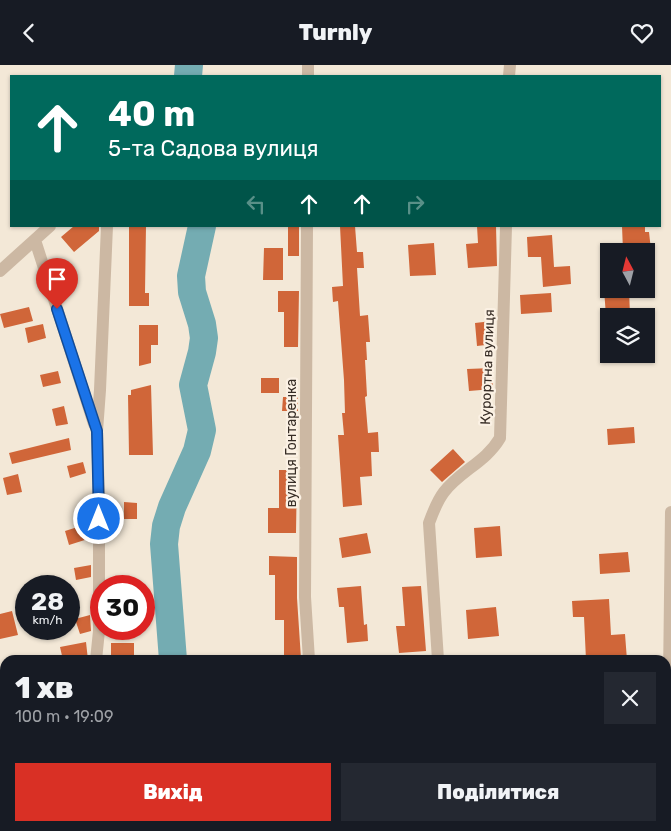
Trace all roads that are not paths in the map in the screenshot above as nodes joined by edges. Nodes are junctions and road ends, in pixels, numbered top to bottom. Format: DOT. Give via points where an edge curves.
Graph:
graph roads {
  1 [pos="49,227"];
  2 [pos="107,227"];
  3 [pos="307,227"];
  4 [pos="506,227"];
  5 [pos="35,239"];
  6 [pos="0,271"];
  7 [pos="97,431"];
  8 [pos="671,512"];
  9 [pos="97,655"];
  10 [pos="309,655"];
  11 [pos="438,655"];
  12 [pos="669,655"];
  1 -- 5 [label="street"];
  2 -- 7 [label="street"];
  3 -- 10 [label="street, вулиця Гонтаренка" via="305,597"];
  4 -- 11 [label="street, Курортна вулиця" via="500,438 486,457 444,491 429,523"];
  5 -- 6 [label="street"];
  5 -- 7 [label="street"];
  7 -- 9 [label="street"];
  8 -- 12 [label="street"];
}
